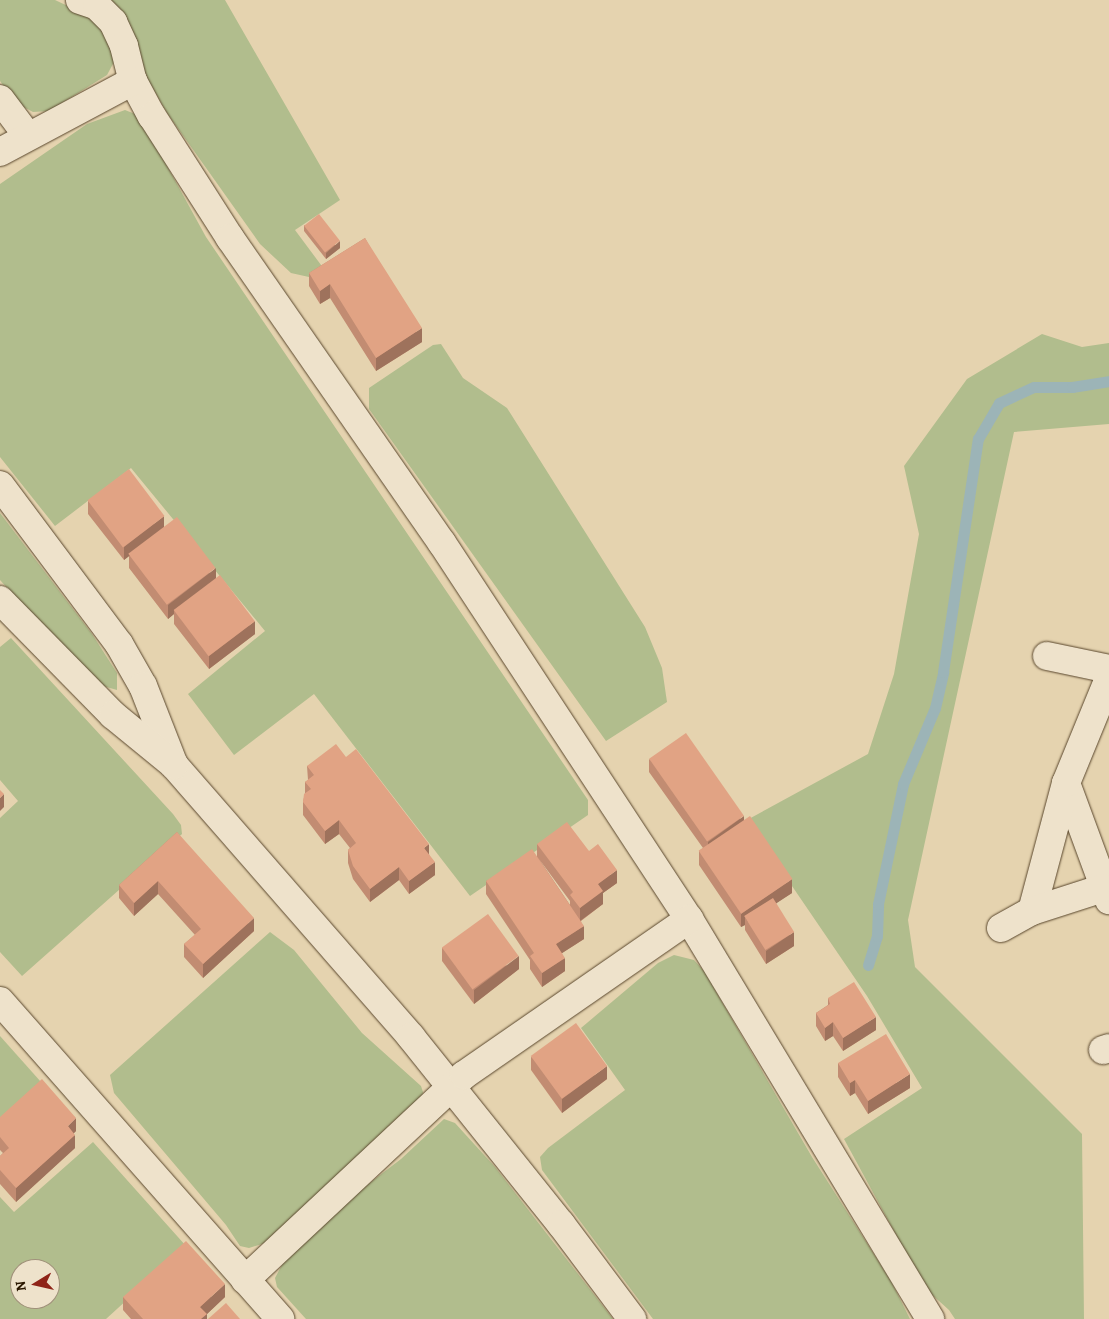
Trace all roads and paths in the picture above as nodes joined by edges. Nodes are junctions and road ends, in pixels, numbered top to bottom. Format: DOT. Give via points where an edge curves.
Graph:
graph roads {
  1 [pos="80,0"];
  2 [pos="132,81"];
  3 [pos="0,99"];
  4 [pos="27,135"];
  5 [pos="0,152"];
  6 [pos="0,486"];
  7 [pos="0,600"];
  8 [pos="1047,656"];
  9 [pos="1109,669"];
  10 [pos="1109,678"];
  11 [pos="174,765"];
  12 [pos="1066,783"];
  13 [pos="1106,894"];
  14 [pos="1032,911"];
  15 [pos="689,919"];
  16 [pos="1000,928"];
  17 [pos="0,1001"];
  18 [pos="451,1087"];
  19 [pos="245,1280"];
  20 [pos="280,1319"];
  21 [pos="632,1319"];
  22 [pos="930,1319"];
  1 -- 2 [label="street" via="96,6 113,22 124,46"];
  2 -- 4 [label="street"];
  2 -- 15 [label="street" via="230,238 442,543"];
  3 -- 4 [label="street"];
  4 -- 5 [label="street"];
  6 -- 11 [label="street" via="119,644 144,686"];
  7 -- 11 [label="street" via="113,715"];
  8 -- 9 [label="street"];
  10 -- 12 [label="street"];
  11 -- 18 [label="street"];
  12 -- 13 [label="street"];
  12 -- 14 [label="street"];
  13 -- 14 [label="street"];
  14 -- 16 [label="street"];
  15 -- 18 [label="street" via="477,1065"];
  15 -- 22 [label="street"];
  17 -- 19 [label="street"];
  18 -- 19 [label="street"];
  18 -- 21 [label="street" via="562,1224"];
  19 -- 20 [label="street"];
}
